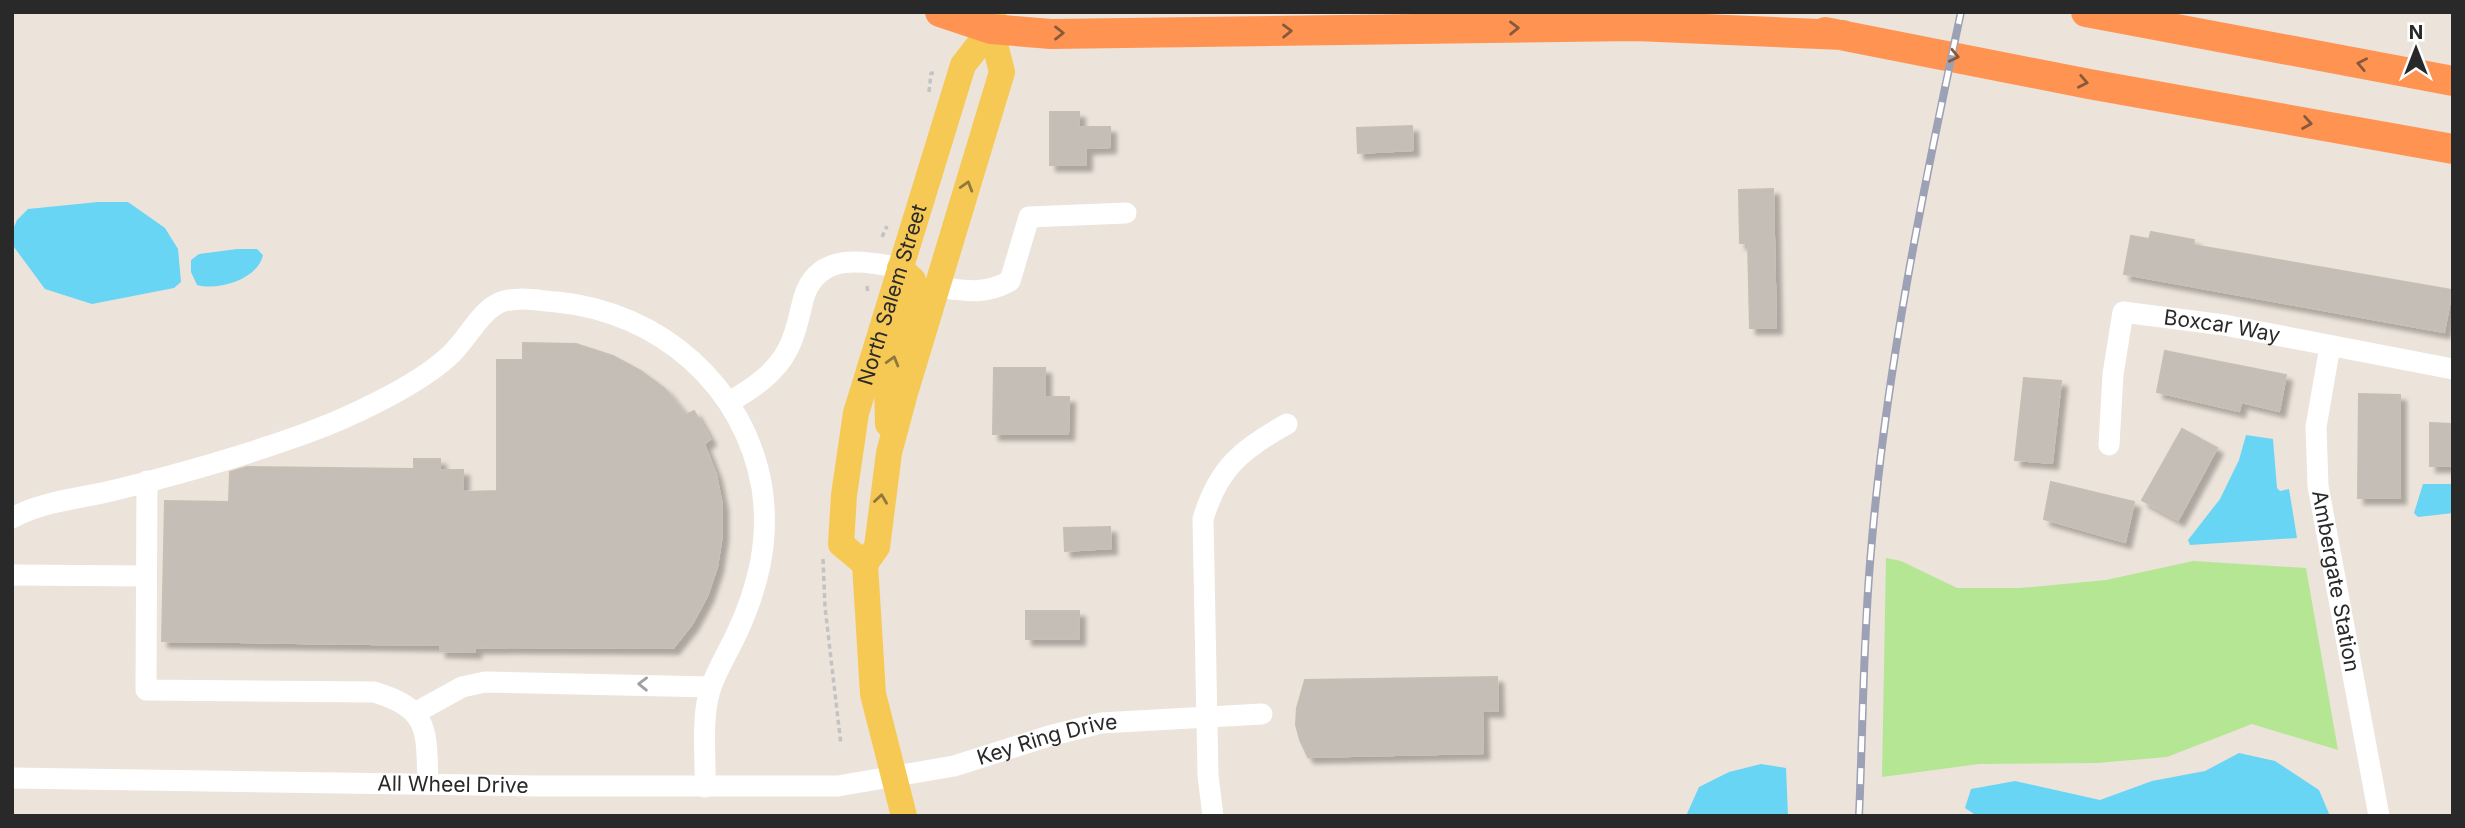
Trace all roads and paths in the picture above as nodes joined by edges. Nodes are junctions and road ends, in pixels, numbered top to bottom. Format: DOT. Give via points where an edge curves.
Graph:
graph roads {
  1 [pos="940,12"];
  2 [pos="1717,12"];
  3 [pos="2086,12"];
  4 [pos="994,21"];
  5 [pos="1843,35"];
  6 [pos="2453,81"];
  7 [pos="2453,149"];
  8 [pos="1126,213"];
  9 [pos="900,268"];
  10 [pos="937,287"];
  11 [pos="2330,346"];
  12 [pos="2453,369"];
  13 [pos="729,402"];
  14 [pos="1287,424"];
  15 [pos="2109,445"];
  16 [pos="889,453"];
  17 [pos="147,481"];
  18 [pos="12,518"];
  19 [pos="865,564"];
  20 [pos="12,575"];
  21 [pos="146,576"];
  22 [pos="711,687"];
  23 [pos="415,713"];
  24 [pos="1262,714"];
  25 [pos="1206,718"];
  26 [pos="12,778"];
  27 [pos="893,778"];
  28 [pos="428,784"];
  29 [pos="705,787"];
  30 [pos="904,816"];
  31 [pos="1213,816"];
  32 [pos="2379,816"];
  1 -- 4 [label="highway"];
  2 -- 5 [label="highway"];
  6 -- 3 [label="highway, one-way"];
  4 -- 5 [label="highway, one-way" via="1064,34 1636,26"];
  4 -- 9 [label="main road, North Salem Street" via="963,65"];
  10 -- 4 [label="main road, North Salem Street, one-way" via="1002,72"];
  5 -- 7 [label="highway, one-way"];
  8 -- 10 [label="street" via="1028,217 1010,281 992,291"];
  9 -- 13 [label="street" via="848,260 824,270 807,287 795,333 777,366"];
  16 -- 9 [label="main road, one-way" via="887,382 914,289 913,280"];
  9 -- 19 [label="main road, North Salem Street" via="856,413 846,474 842,544"];
  10 -- 16 [label="main road, North Salem Street"];
  11 -- 12 [label="street, Boxcar Way"];
  11 -- 15 [label="street, Boxcar Way" via="2123,312"];
  11 -- 32 [label="street, Ambergate Station" via="2316,427 2318,486"];
  13 -- 17 [label="street" via="695,361 630,320 566,303 510,300 490,309 465,341 428,373 362,408 282,442"];
  13 -- 22 [label="street" via="746,435 762,488 764,549 747,609"];
  14 -- 25 [label="street" via="1241,452 1212,489 1203,519"];
  19 -- 16 [label="main road, North Salem Street, one-way" via="877,547"];
  17 -- 18 [label="street" via="50,503"];
  17 -- 21 [label="street"];
  19 -- 27 [label="main road, North Salem Street" via="873,694"];
  20 -- 21 [label="street"];
  21 -- 23 [label="street" via="146,690 374,692 396,698"];
  22 -- 23 [label="street, one-way" via="485,682 450,692"];
  22 -- 29 [label="street"];
  23 -- 28 [label="street" via="425,733"];
  24 -- 25 [label="street, Key Ring Drive"];
  25 -- 27 [label="street, Key Ring Drive" via="1101,723 954,766"];
  25 -- 31 [label="street"];
  26 -- 28 [label="street, All Wheel Drive"];
  27 -- 29 [label="street, All Wheel Drive" via="838,786"];
  27 -- 30 [label="main road, North Salem Street"];
  28 -- 29 [label="street, All Wheel Drive"];
}
